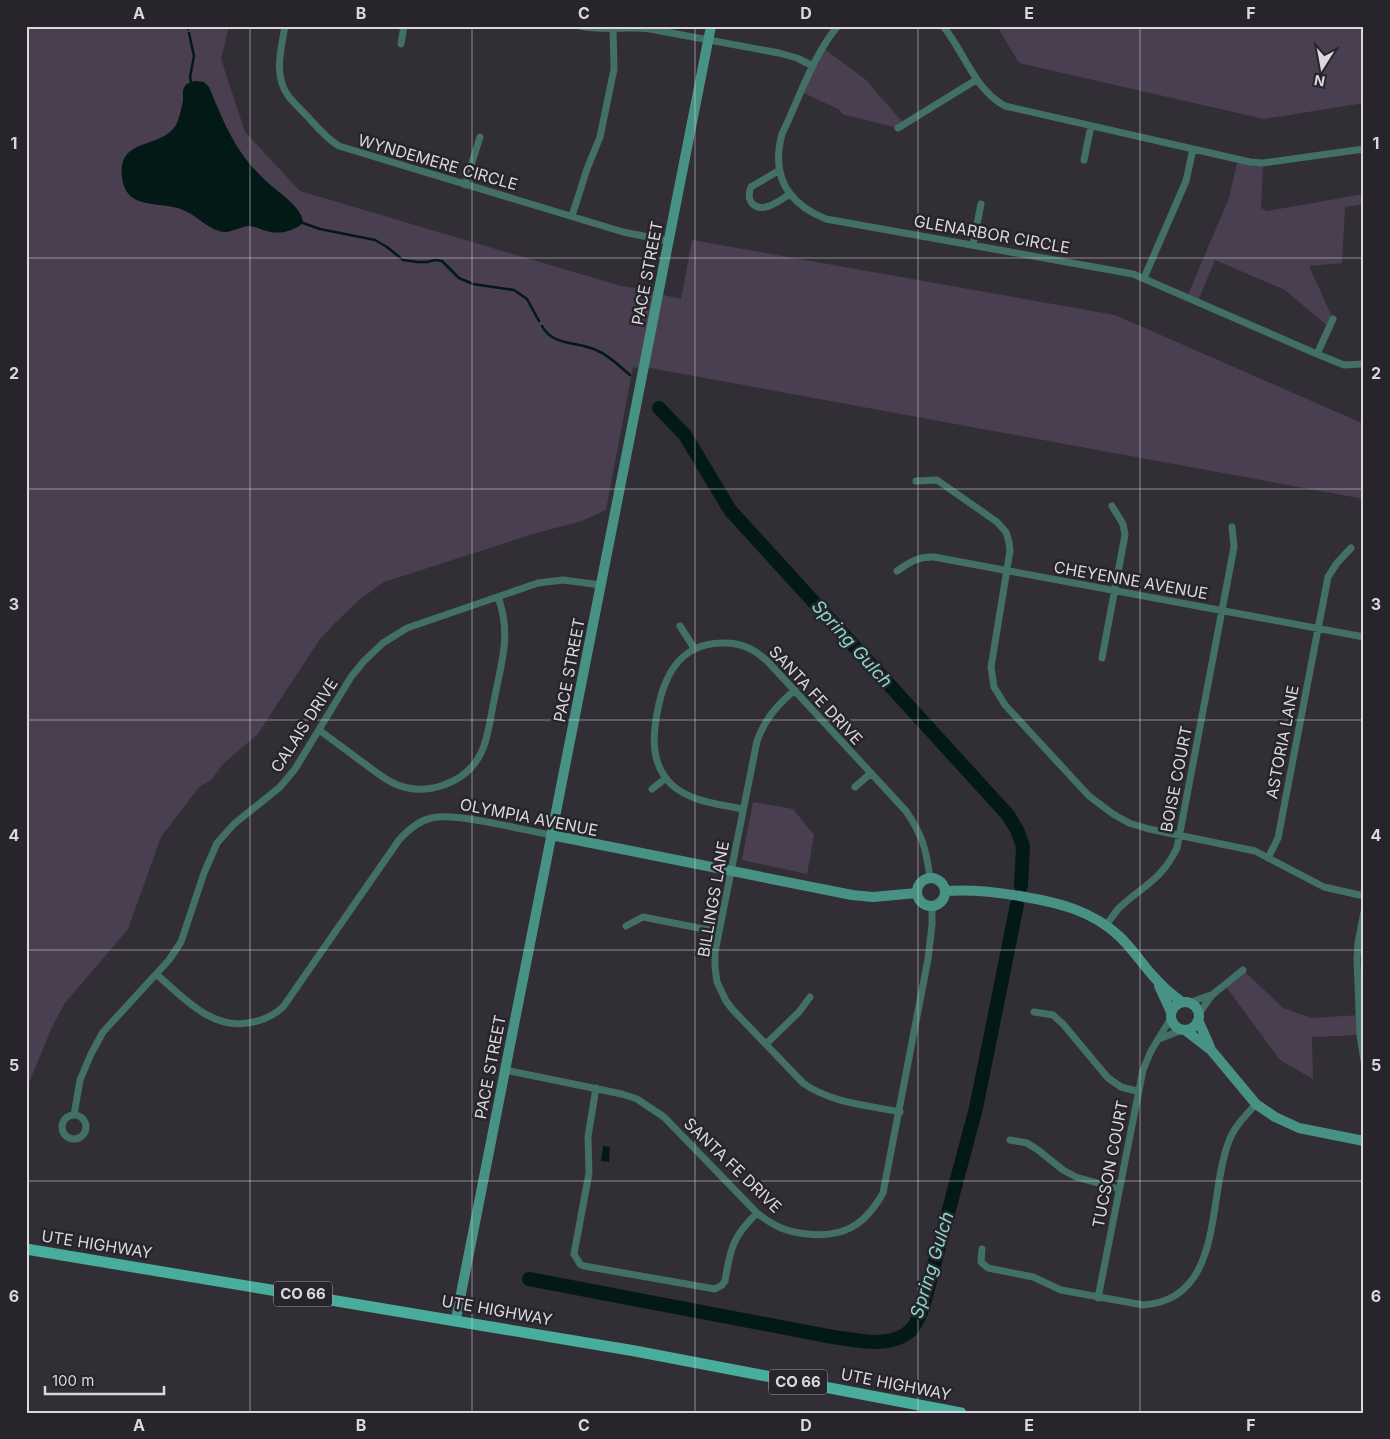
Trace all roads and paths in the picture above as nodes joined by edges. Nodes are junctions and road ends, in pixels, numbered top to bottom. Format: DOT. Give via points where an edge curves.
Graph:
graph roads {
  1 [pos="285,26"];
  2 [pos="404,26"];
  3 [pos="580,26"];
  4 [pos="711,26"];
  5 [pos="838,26"];
  6 [pos="943,26"];
  7 [pos="613,28"];
  8 [pos="708,40"];
  9 [pos="400,44"];
  10 [pos="814,66"];
  11 [pos="976,80"];
  12 [pos="1091,126"];
  13 [pos="898,128"];
  14 [pos="480,137"];
  15 [pos="1193,149"];
  16 [pos="1364,149"];
  17 [pos="1084,160"];
  18 [pos="778,171"];
  19 [pos="465,185"];
  20 [pos="790,194"];
  21 [pos="981,204"];
  22 [pos="572,216"];
  23 [pos="669,241"];
  24 [pos="973,245"];
  25 [pos="1144,278"];
  26 [pos="1333,319"];
  27 [pos="1317,354"];
  28 [pos="1364,364"];
  29 [pos="916,481"];
  30 [pos="1112,506"];
  31 [pos="1232,526"];
  32 [pos="1351,548"];
  33 [pos="896,571"];
  34 [pos="1008,571"];
  35 [pos="601,585"];
  36 [pos="1114,591"];
  37 [pos="498,597"];
  38 [pos="1222,611"];
  39 [pos="680,626"];
  40 [pos="1317,628"];
  41 [pos="1364,637"];
  42 [pos="694,648"];
  43 [pos="1102,658"];
  44 [pos="795,690"];
  45 [pos="319,730"];
  46 [pos="871,773"];
  47 [pos="666,778"];
  48 [pos="855,787"];
  49 [pos="652,790"];
  50 [pos="743,809"];
  51 [pos="551,835"];
  52 [pos="1180,835"];
  53 [pos="1268,858"];
  54 [pos="732,871"];
  55 [pos="930,878"];
  56 [pos="945,891"];
  57 [pos="917,893"];
  58 [pos="1364,896"];
  59 [pos="932,906"];
  60 [pos="1364,912"];
  61 [pos="1106,925"];
  62 [pos="626,926"];
  63 [pos="719,932"];
  64 [pos="1243,970"];
  65 [pos="156,974"];
  66 [pos="1154,976"];
  67 [pos="1212,995"];
  68 [pos="810,997"];
  69 [pos="1185,1003"];
  70 [pos="1034,1012"];
  71 [pos="1171,1015"];
  72 [pos="1198,1018"];
  73 [pos="1183,1030"];
  74 [pos="1362,1035"];
  75 [pos="1158,1039"];
  76 [pos="766,1044"];
  77 [pos="1211,1050"];
  78 [pos="1364,1061"];
  79 [pos="505,1070"];
  80 [pos="596,1088"];
  81 [pos="1137,1091"];
  82 [pos="1256,1104"];
  83 [pos="900,1112"];
  84 [pos="74,1115"];
  85 [pos="1010,1140"];
  86 [pos="1364,1141"];
  87 [pos="1119,1188"];
  88 [pos="757,1213"];
  89 [pos="26,1249"];
  90 [pos="982,1249"];
  91 [pos="1098,1298"];
  92 [pos="456,1320"];
  93 [pos="961,1413"];
  1 -- 19 [label="street, WYNDEMERE CIRCLE" via="279,59 283,87 330,140 344,149"];
  2 -- 9 [label="street"];
  3 -- 7 [label="street"];
  4 -- 8 [label="main road, PACE STREET"];
  5 -- 10 [label="street, GLENARBOR CIRCLE"];
  6 -- 11 [label="street"];
  7 -- 8 [label="street" via="640,28"];
  7 -- 22 [label="street" via="614,69 600,137"];
  8 -- 10 [label="street" via="779,52"];
  8 -- 23 [label="main road, PACE STREET"];
  10 -- 18 [label="street, GLENARBOR CIRCLE" via="782,134"];
  11 -- 12 [label="street" via="989,96 1005,106"];
  11 -- 13 [label="street"];
  12 -- 15 [label="street"];
  12 -- 17 [label="street"];
  14 -- 19 [label="street"];
  15 -- 16 [label="street" via="1265,164"];
  15 -- 25 [label="street" via="1186,181"];
  18 -- 20 [label="street, GLENARBOR CIRCLE"];
  18 -- 20 [label="street" via="751,187 751,202 756,207 765,208"];
  19 -- 22 [label="street, WYNDEMERE CIRCLE"];
  20 -- 24 [label="street, GLENARBOR CIRCLE" via="805,209 826,219"];
  21 -- 24 [label="street"];
  22 -- 23 [label="street, WYNDEMERE CIRCLE" via="623,232"];
  23 -- 35 [label="main road, PACE STREET"];
  24 -- 25 [label="street, GLENARBOR CIRCLE" via="1121,270"];
  25 -- 27 [label="street, GLENARBOR CIRCLE"];
  26 -- 27 [label="street"];
  27 -- 28 [label="street, GLENARBOR CIRCLE" via="1344,365"];
  29 -- 34 [label="street" via="937,480 997,522 1010,542"];
  30 -- 36 [label="street" via="1125,535"];
  31 -- 38 [label="street, BOISE COURT" via="1234,547"];
  32 -- 40 [label="street, ASTORIA LANE" via="1328,577"];
  33 -- 34 [label="street, CHEYENNE AVENUE" via="926,557"];
  34 -- 36 [label="street, CHEYENNE AVENUE"];
  34 -- 52 [label="street" via="991,667 992,682 1000,700 1098,804 1129,823"];
  35 -- 37 [label="street, CALAIS DRIVE" via="563,580 538,583"];
  35 -- 51 [label="main road, PACE STREET"];
  36 -- 38 [label="street, CHEYENNE AVENUE"];
  36 -- 43 [label="street"];
  37 -- 45 [label="street, CALAIS DRIVE" via="407,628 383,643 351,677"];
  37 -- 45 [label="street" via="504,619 505,645 487,734 479,757 468,771 443,786 419,790 405,788 385,779"];
  38 -- 40 [label="street, CHEYENNE AVENUE"];
  38 -- 52 [label="street, BOISE COURT"];
  39 -- 42 [label="street"];
  40 -- 41 [label="street, CHEYENNE AVENUE"];
  40 -- 53 [label="street, ASTORIA LANE" via="1278,838"];
  42 -- 44 [label="street, SANTA FE DRIVE" via="717,643 745,646 764,657"];
  42 -- 47 [label="street" via="671,670 658,706 654,744 657,761"];
  44 -- 46 [label="street, SANTA FE DRIVE"];
  44 -- 50 [label="street, BILLINGS LANE" via="762,726"];
  45 -- 65 [label="street, CALAIS DRIVE" via="280,787 243,815 217,843 181,942"];
  46 -- 48 [label="street"];
  46 -- 55 [label="street, SANTA FE DRIVE" via="917,826"];
  47 -- 49 [label="street"];
  47 -- 50 [label="street" via="690,797"];
  50 -- 54 [label="street, BILLINGS LANE"];
  51 -- 54 [label="main road, OLYMPIA AVENUE"];
  51 -- 65 [label="street, OLYMPIA AVENUE" via="446,817 420,822 400,840 282,1007 270,1017 237,1024 216,1020"];
  51 -- 79 [label="main road, PACE STREET"];
  52 -- 53 [label="street" via="1241,847"];
  52 -- 61 [label="street, BOISE COURT" via="1177,848 1161,874 1118,909"];
  53 -- 58 [label="street" via="1324,887"];
  54 -- 57 [label="main road, OLYMPIA AVENUE" via="862,896"];
  54 -- 63 [label="street, BILLINGS LANE"];
  55 -- 56 [label="main road" via="941,882"];
  55 -- 57 [label="main road" via="919,885"];
  56 -- 59 [label="main road" via="944,899"];
  56 -- 61 [label="main road" via="969,889 1051,902 1079,910"];
  57 -- 59 [label="main road" via="920,901"];
  59 -- 83 [label="street, SANTA FE DRIVE" via="928,959"];
  60 -- 74 [label="street" via="1358,944"];
  61 -- 66 [label="main road"];
  62 -- 63 [label="street" via="643,917"];
  63 -- 76 [label="street, BILLINGS LANE" via="715,966 720,990 733,1010"];
  64 -- 67 [label="street"];
  65 -- 84 [label="street, CALAIS DRIVE" via="103,1032 80,1080"];
  66 -- 69 [label="main road"];
  66 -- 71 [label="main road"];
  67 -- 69 [label="street"];
  67 -- 72 [label="street"];
  68 -- 76 [label="street"];
  69 -- 71 [label="main road" via="1175,1006"];
  69 -- 72 [label="main road" via="1195,1007"];
  70 -- 81 [label="street" via="1053,1015 1108,1078 1117,1085"];
  71 -- 73 [label="main road" via="1174,1026"];
  71 -- 75 [label="street, TUCSON COURT"];
  72 -- 73 [label="main road" via="1193,1027"];
  72 -- 77 [label="main road"];
  73 -- 75 [label="street"];
  73 -- 77 [label="main road"];
  74 -- 78 [label="street"];
  75 -- 81 [label="street, TUCSON COURT" via="1147,1059"];
  76 -- 83 [label="street, BILLINGS LANE" via="803,1083 818,1093"];
  77 -- 82 [label="main road"];
  79 -- 80 [label="street, SANTA FE DRIVE"];
  79 -- 92 [label="main road, PACE STREET"];
  80 -- 88 [label="street, SANTA FE DRIVE" via="637,1099 654,1109"];
  80 -- 88 [label="street" via="588,1137 589,1173 574,1254 580,1264 715,1289 725,1281 729,1254 736,1237"];
  81 -- 87 [label="street, TUCSON COURT"];
  82 -- 86 [label="main road" via="1299,1128"];
  82 -- 91 [label="street" via="1229,1139 1204,1260 1193,1278 1180,1293 1153,1305"];
  83 -- 88 [label="street, SANTA FE DRIVE" via="883,1193 867,1217 854,1227 824,1236 803,1234 774,1225"];
  85 -- 87 [label="street" via="1026,1143 1076,1177"];
  87 -- 91 [label="street, TUCSON COURT"];
  89 -- 92 [label="main road, UTE HIGHWAY / CO 66"];
  90 -- 91 [label="street" via="981,1262 988,1268 1033,1277 1061,1290"];
  92 -- 93 [label="main road, UTE HIGHWAY / CO 66"];
}
